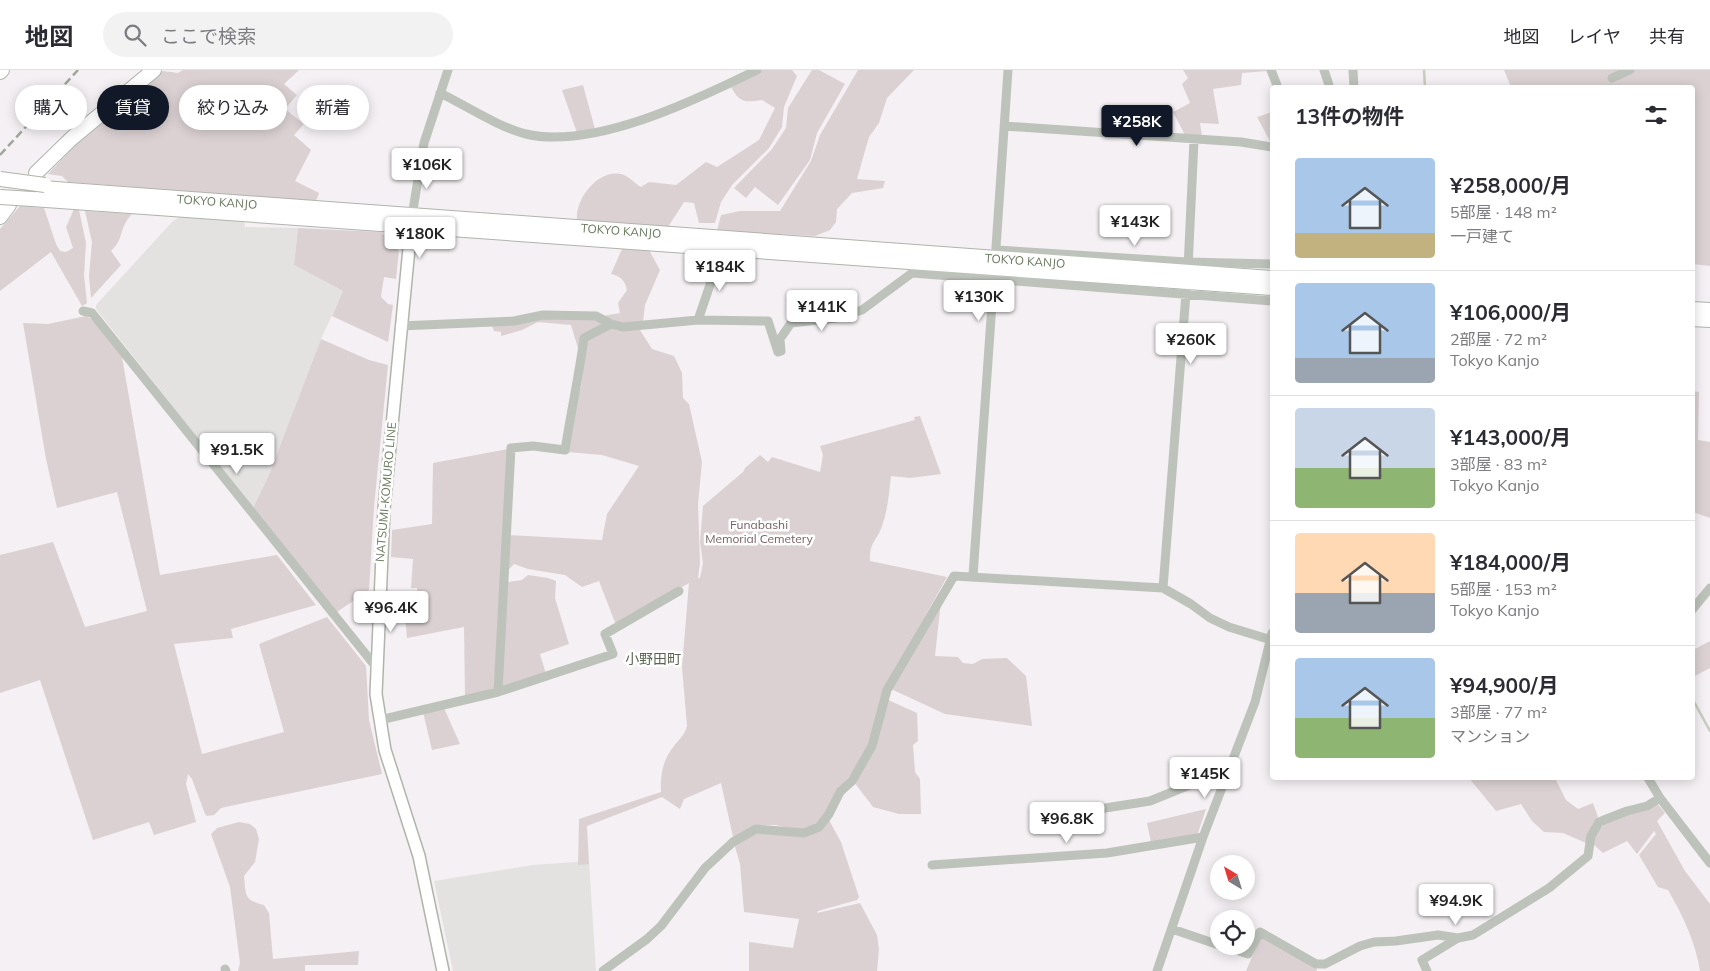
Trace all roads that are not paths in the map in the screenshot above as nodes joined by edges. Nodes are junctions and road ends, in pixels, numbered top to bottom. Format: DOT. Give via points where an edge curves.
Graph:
graph roads {
  1 [pos="154,70"];
  2 [pos="448,70"];
  3 [pos="756,70"];
  4 [pos="1008,70"];
  5 [pos="1271,70"];
  6 [pos="1324,70"];
  7 [pos="1353,70"];
  8 [pos="1630,70"];
  9 [pos="1612,78"];
  10 [pos="1277,85"];
  11 [pos="1329,85"];
  12 [pos="1354,85"];
  13 [pos="440,93"];
  14 [pos="1004,126"];
  15 [pos="1194,140"];
  16 [pos="1270,147"];
  17 [pos="36,173"];
  18 [pos="0,179"];
  19 [pos="0,185"];
  20 [pos="43,186"];
  21 [pos="4,201"];
  22 [pos="0,217"];
  23 [pos="412,221"];
  24 [pos="708,257"];
  25 [pos="995,264"];
  26 [pos="1270,264"];
  27 [pos="1186,277"];
  28 [pos="1270,278"];
  29 [pos="1270,288"];
  30 [pos="1270,300"];
  31 [pos="1695,309"];
  32 [pos="1710,310"];
  33 [pos="83,311"];
  34 [pos="1695,319"];
  35 [pos="698,320"];
  36 [pos="1710,320"];
  37 [pos="611,324"];
  38 [pos="400,326"];
  39 [pos="973,576"];
  40 [pos="1163,588"];
  41 [pos="1710,588"];
  42 [pos="679,591"];
  43 [pos="1695,606"];
  44 [pos="1270,636"];
  45 [pos="1270,644"];
  46 [pos="376,667"];
  47 [pos="498,692"];
  48 [pos="380,720"];
  49 [pos="1229,769"];
  50 [pos="1649,780"];
  51 [pos="1660,798"];
  52 [pos="1048,814"];
  53 [pos="1203,836"];
  54 [pos="1710,863"];
  55 [pos="932,864"];
  56 [pos="1172,929"];
  57 [pos="1458,938"];
  58 [pos="1210,941"];
  59 [pos="1255,941"];
  60 [pos="1318,968"];
  61 [pos="444,971"];
  62 [pos="603,971"];
  63 [pos="1157,971"];
  64 [pos="1427,971"];
  1 -- 17 [label="highway" via="72,138"];
  2 -- 13 [label="street"];
  3 -- 13 [label="street" via="689,101 620,127 550,138 521,133"];
  4 -- 14 [label="street"];
  5 -- 10 [label="street"];
  6 -- 11 [label="street"];
  7 -- 12 [label="street"];
  8 -- 9 [label="street"];
  13 -- 23 [label="street" via="419,162"];
  14 -- 15 [label="street"];
  14 -- 25 [label="street"];
  15 -- 16 [label="street"];
  15 -- 27 [label="street"];
  18 -- 20 [label="highway, bridge"];
  19 -- 20 [label="highway, TOKYO KANJO"];
  20 -- 23 [label="highway, TOKYO KANJO"];
  21 -- 22 [label="highway"];
  21 -- 23 [label="highway, TOKYO KANJO, bridge"];
  23 -- 25 [label="highway, TOKYO KANJO"];
  23 -- 38 [label="main road, NATSUMI-KOMURO LINE"];
  24 -- 35 [label="street" via="706,267 712,280"];
  25 -- 27 [label="highway, TOKYO KANJO"];
  25 -- 27 [label="street"];
  25 -- 35 [label="street" via="912,273 862,310 836,318 791,323 780,339 781,351 778,352 768,322"];
  25 -- 39 [label="street"];
  26 -- 27 [label="street"];
  27 -- 28 [label="highway, TOKYO KANJO"];
  27 -- 29 [label="highway, TOKYO KANJO"];
  27 -- 30 [label="street"];
  27 -- 40 [label="street"];
  31 -- 32 [label="highway"];
  33 -- 46 [label="street" via="92,313"];
  34 -- 36 [label="highway"];
  35 -- 37 [label="street" via="628,327"];
  37 -- 38 [label="street" via="596,316 543,315 514,321"];
  37 -- 47 [label="street" via="584,338 565,450 533,446 511,448"];
  38 -- 46 [label="main road, NATSUMI-KOMURO LINE" via="384,508"];
  39 -- 40 [label="street"];
  39 -- 62 [label="street" via="954,576 887,690 872,746 819,827 804,833 756,829 733,842 705,868 647,939"];
  40 -- 44 [label="street" via="1229,627"];
  41 -- 43 [label="street"];
  42 -- 47 [label="street" via="605,634 613,654"];
  45 -- 49 [label="street" via="1255,702"];
  46 -- 48 [label="main road, NATSUMI-KOMURO LINE"];
  47 -- 48 [label="street"];
  48 -- 61 [label="main road, NATSUMI-KOMURO LINE" via="388,760 426,885"];
  49 -- 52 [label="street" via="1150,800"];
  49 -- 53 [label="street"];
  50 -- 51 [label="street"];
  51 -- 54 [label="street"];
  51 -- 57 [label="street" via="1647,806 1627,810 1599,822 1591,836 1588,856 1549,888 1498,921 1473,935"];
  53 -- 55 [label="street" via="1107,853"];
  53 -- 56 [label="street"];
  56 -- 58 [label="street"];
  56 -- 63 [label="street"];
  57 -- 60 [label="street" via="1438,935 1374,942"];
  57 -- 64 [label="street" via="1422,960"];
  59 -- 60 [label="street" via="1260,932"];
}
